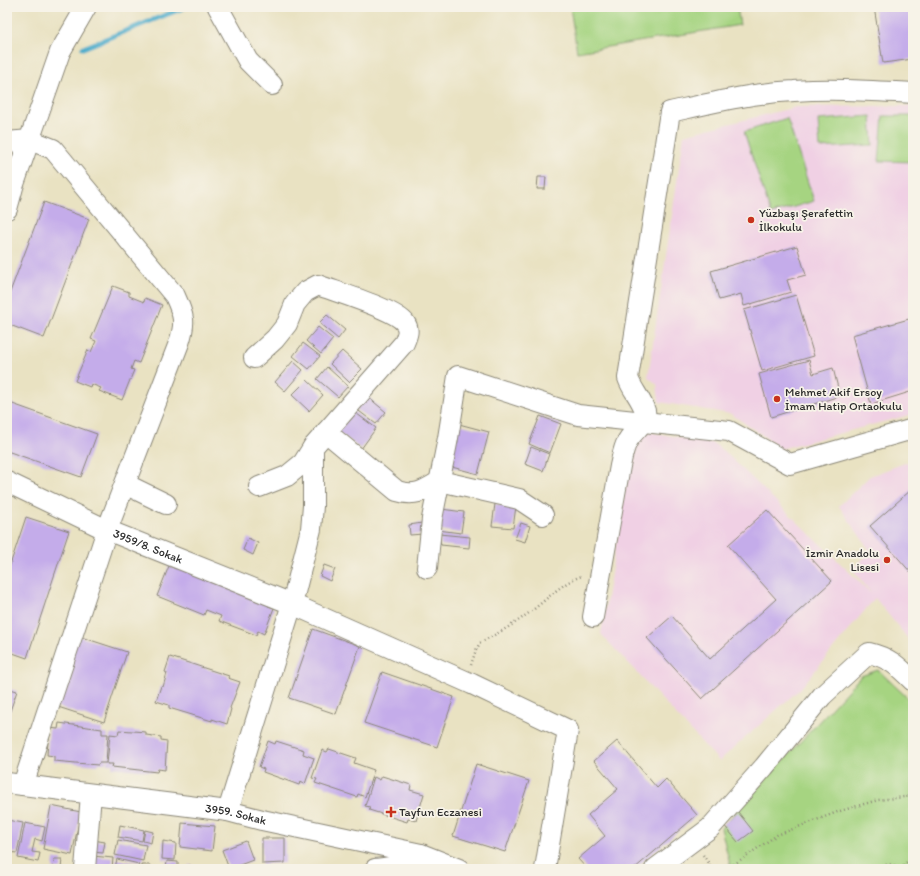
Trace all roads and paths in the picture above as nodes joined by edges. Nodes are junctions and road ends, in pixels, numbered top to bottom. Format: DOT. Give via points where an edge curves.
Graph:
graph roads {
  1 [pos="86,7"];
  2 [pos="218,7"];
  3 [pos="272,85"];
  4 [pos="913,93"];
  5 [pos="30,140"];
  6 [pos="7,142"];
  7 [pos="7,208"];
  8 [pos="254,358"];
  9 [pos="643,422"];
  10 [pos="913,429"];
  11 [pos="326,432"];
  12 [pos="313,447"];
  13 [pos="440,481"];
  14 [pos="7,482"];
  15 [pos="125,484"];
  16 [pos="259,487"];
  17 [pos="166,504"];
  18 [pos="543,515"];
  19 [pos="107,530"];
  20 [pos="427,568"];
  21 [pos="602,571"];
  22 [pos="292,604"];
  23 [pos="593,617"];
  24 [pos="913,681"];
  25 [pos="472,684"];
  26 [pos="15,784"];
  27 [pos="91,794"];
  28 [pos="913,796"];
  29 [pos="228,811"];
  30 [pos="421,854"];
  31 [pos="913,855"];
  32 [pos="85,869"];
  33 [pos="376,869"];
  34 [pos="459,869"];
  35 [pos="545,869"];
  36 [pos="655,869"];
  37 [pos="727,869"];
  38 [pos="879,869"];
  39 [pos="901,869"];
  1 -- 5 [label="street" via="60,52"];
  2 -- 3 [label="street" via="248,61"];
  4 -- 9 [label="street" via="793,91 738,97 670,112 628,378 632,388 639,395 645,412"];
  5 -- 6 [label="street"];
  5 -- 7 [label="street"];
  5 -- 15 [label="street" via="53,148 175,296 183,312 184,329"];
  8 -- 11 [label="street" via="287,324 295,304 306,292 318,285 392,312 405,323 408,332 404,343"];
  9 -- 10 [label="street" via="729,431 790,464"];
  9 -- 13 [label="street" via="578,415 458,376"];
  9 -- 21 [label="street" via="627,441 620,466"];
  11 -- 12 [label="street"];
  11 -- 13 [label="street" via="397,491 409,495 425,490"];
  12 -- 16 [label="street" via="303,463 287,476"];
  12 -- 22 [label="street" via="311,529"];
  13 -- 18 [label="street" via="519,499"];
  13 -- 20 [label="street" via="432,520"];
  14 -- 19 [label="street, 3959/8. Sokak"];
  15 -- 17 [label="street"];
  15 -- 19 [label="street"];
  19 -- 22 [label="street, 3959/8. Sokak"];
  19 -- 26 [label="street"];
  21 -- 23 [label="street"];
  21 -- 25 [label="path" via="578,577 561,586 525,617 480,642 472,663"];
  22 -- 25 [label="street, 3959/8. Sokak"];
  22 -- 29 [label="street"];
  24 -- 36 [label="street" via="895,664 869,653 822,696 710,828"];
  25 -- 35 [label="street, 3959/8. Sokak" via="568,730"];
  26 -- 27 [label="street, 3959. Sokak"];
  27 -- 29 [label="street, 3959. Sokak"];
  27 -- 32 [label="street"];
  28 -- 37 [label="path" via="878,800 840,811 777,835"];
  29 -- 30 [label="street, 3959. Sokak"];
  30 -- 33 [label="street" via="399,866"];
  30 -- 34 [label="street, 3959. Sokak"];
  31 -- 39 [label="path"];
  38 -- 39 [label="path" via="886,864"];
}
